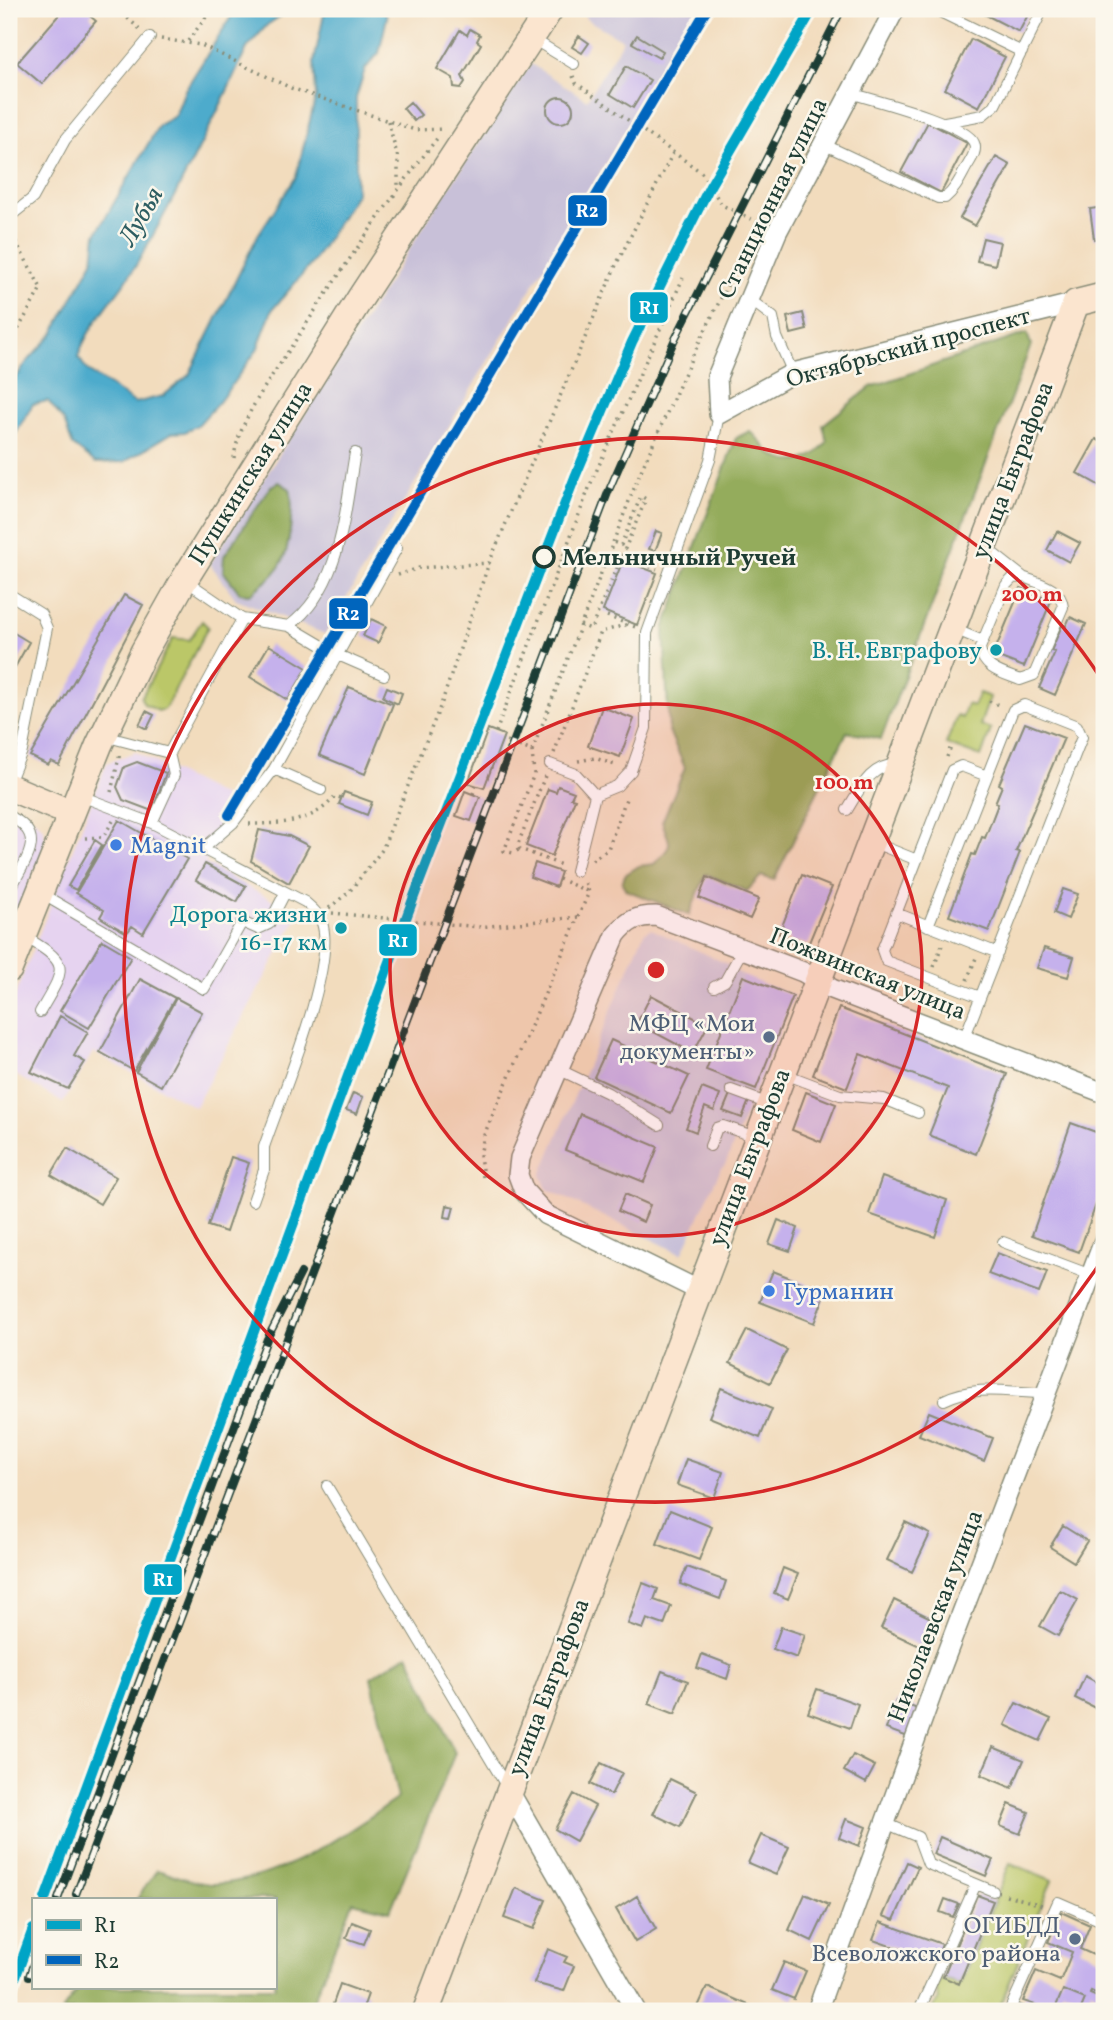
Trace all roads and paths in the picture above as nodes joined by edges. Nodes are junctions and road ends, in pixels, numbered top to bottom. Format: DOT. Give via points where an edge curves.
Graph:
graph roads {
  1 [pos="212,9"];
  2 [pos="550,9"];
  3 [pos="895,9"];
  4 [pos="934,9"];
  5 [pos="1043,9"];
  6 [pos="150,37"];
  7 [pos="531,39"];
  8 [pos="188,41"];
  9 [pos="201,45"];
  10 [pos="1022,52"];
  11 [pos="574,64"];
  12 [pos="850,93"];
  13 [pos="453,119"];
  14 [pos="388,121"];
  15 [pos="944,122"];
  16 [pos="444,129"];
  17 [pos="823,144"];
  18 [pos="674,150"];
  19 [pos="398,188"];
  20 [pos="9,217"];
  21 [pos="9,229"];
  22 [pos="754,231"];
  23 [pos="777,232"];
  24 [pos="684,278"];
  25 [pos="1104,296"];
  26 [pos="749,299"];
  27 [pos="1076,303"];
  28 [pos="9,346"];
  29 [pos="793,373"];
  30 [pos="719,414"];
  31 [pos="355,453"];
  32 [pos="240,487"];
  33 [pos="613,542"];
  34 [pos="983,546"];
  35 [pos="397,548"];
  36 [pos="630,559"];
  37 [pos="489,563"];
  38 [pos="669,574"];
  39 [pos="1023,577"];
  40 [pos="380,578"];
  41 [pos="184,580"];
  42 [pos="14,597"];
  43 [pos="607,616"];
  44 [pos="242,619"];
  45 [pos="580,625"];
  46 [pos="289,626"];
  47 [pos="951,628"];
  48 [pos="648,632"];
  49 [pos="983,641"];
  50 [pos="338,655"];
  51 [pos="384,675"];
  52 [pos="496,732"];
  53 [pos="103,736"];
  54 [pos="506,741"];
  55 [pos="532,751"];
  56 [pos="169,753"];
  57 [pos="563,758"];
  58 [pos="551,759"];
  59 [pos="573,762"];
  60 [pos="899,765"];
  61 [pos="274,769"];
  62 [pos="631,771"];
  63 [pos="987,776"];
  64 [pos="9,785"];
  65 [pos="476,785"];
  66 [pos="321,790"];
  67 [pos="473,794"];
  68 [pos="595,795"];
  69 [pos="341,799"];
  70 [pos="74,804"];
  71 [pos="119,810"];
  72 [pos="846,810"];
  73 [pos="9,816"];
  74 [pos="152,823"];
  75 [pos="233,824"];
  76 [pos="79,841"];
  77 [pos="870,842"];
  78 [pos="43,847"];
  79 [pos="203,849"];
  80 [pos="520,849"];
  81 [pos="917,860"];
  82 [pos="576,871"];
  83 [pos="9,892"];
  84 [pos="39,892"];
  85 [pos="589,892"];
  86 [pos="285,893"];
  87 [pos="316,912"];
  88 [pos="896,913"];
  89 [pos="578,917"];
  90 [pos="19,923"];
  91 [pos="928,926"];
  92 [pos="947,933"];
  93 [pos="980,946"];
  94 [pos="743,949"];
  95 [pos="998,953"];
  96 [pos="9,969"];
  97 [pos="929,977"];
  98 [pos="817,980"];
  99 [pos="714,986"];
  100 [pos="963,990"];
  101 [pos="980,997"];
  102 [pos="40,1012"];
  103 [pos="964,1039"];
  104 [pos="558,1069"];
  105 [pos="782,1072"];
  106 [pos="730,1090"];
  107 [pos="1104,1093"];
  108 [pos="769,1104"];
  109 [pos="918,1113"];
  110 [pos="659,1125"];
  111 [pos="757,1137"];
  112 [pos="710,1146"];
  113 [pos="483,1177"];
  114 [pos="253,1201"];
  115 [pos="1104,1241"];
  116 [pos="1003,1242"];
  117 [pos="1091,1275"];
  118 [pos="698,1290"];
  119 [pos="1046,1393"];
  120 [pos="944,1401"];
  121 [pos="327,1486"];
  122 [pos="509,1791"];
  123 [pos="885,1823"];
  124 [pos="976,1884"];
  125 [pos="993,1891"];
  126 [pos="1054,1909"];
  127 [pos="1104,1922"];
  128 [pos="426,2011"];
  129 [pos="636,2011"];
  130 [pos="817,2011"];
  131 [pos="919,2011"];
  132 [pos="1022,2011"];
  1 -- 8 [label="path"];
  2 -- 7 [label="street, Пушкинская улица"];
  3 -- 12 [label="street, Станционная улица"];
  4 -- 10 [label="lane"];
  5 -- 10 [label="lane"];
  6 -- 20 [label="lane" via="65,140 33,198"];
  7 -- 11 [label="lane"];
  7 -- 32 [label="street, Пушкинская улица"];
  9 -- 14 [label="path" via="312,95"];
  10 -- 15 [label="lane" via="995,105 983,115"];
  11 -- 18 [label="path" via="576,83"];
  12 -- 15 [label="lane"];
  12 -- 17 [label="street, Станционная улица"];
  13 -- 16 [label="path"];
  14 -- 16 [label="path" via="415,130"];
  14 -- 19 [label="path" via="398,158"];
  15 -- 17 [label="lane" via="968,136 975,152 945,198"];
  16 -- 19 [label="path"];
  17 -- 23 [label="street, Станционная улица"];
  18 -- 23 [label="path" via="701,172 722,205"];
  18 -- 37 [label="path" via="616,265"];
  19 -- 32 [label="path" via="236,439 232,472"];
  21 -- 28 [label="path" via="41,288"];
  22 -- 33 [label="path" via="692,357"];
  23 -- 26 [label="street, Станционная улица"];
  24 -- 52 [label="path" via="591,483"];
  25 -- 27 [label="street, Октябрьский проспект"];
  26 -- 29 [label="lane" via="773,317"];
  26 -- 30 [label="street, Станционная улица" via="717,377"];
  27 -- 29 [label="street, Октябрьский проспект"];
  27 -- 34 [label="street, улица Евграфова"];
  29 -- 30 [label="street, Октябрьский проспект"];
  30 -- 38 [label="lane" via="710,460"];
  31 -- 46 [label="lane" via="330,572 319,597"];
  32 -- 41 [label="street, Пушкинская улица"];
  33 -- 45 [label="path"];
  33 -- 45 [label="path" via="621,545 641,496 646,499 590,629"];
  34 -- 39 [label="lane"];
  34 -- 47 [label="street, улица Евграфова"];
  35 -- 40 [label="lane"];
  36 -- 38 [label="path"];
  37 -- 40 [label="path" via="419,568"];
  37 -- 87 [label="path" via="442,702 382,849 349,892 332,907"];
  38 -- 48 [label="lane"];
  39 -- 49 [label="lane" via="1006,585"];
  39 -- 49 [label="lane" via="1062,598 1063,607 1034,675 1020,680 989,667 981,659"];
  40 -- 50 [label="lane"];
  41 -- 44 [label="lane"];
  41 -- 53 [label="street, Пушкинская улица"];
  42 -- 64 [label="lane" via="41,614 47,628 22,751"];
  43 -- 48 [label="path"];
  44 -- 46 [label="lane"];
  44 -- 56 [label="lane"];
  45 -- 55 [label="path"];
  46 -- 50 [label="lane"];
  47 -- 49 [label="lane"];
  47 -- 60 [label="street, улица Евграфова"];
  48 -- 62 [label="lane" via="646,728"];
  50 -- 51 [label="lane"];
  50 -- 61 [label="lane"];
  53 -- 56 [label="lane"];
  53 -- 70 [label="street, Пушкинская улица"];
  54 -- 55 [label="path"];
  55 -- 80 [label="path" via="534,774 504,851"];
  56 -- 74 [label="lane" via="174,775"];
  57 -- 58 [label="path"];
  58 -- 68 [label="lane" via="576,774"];
  59 -- 62 [label="path" via="595,758"];
  60 -- 72 [label="lane" via="887,764 873,773"];
  60 -- 77 [label="street, улица Евграфова"];
  61 -- 66 [label="lane"];
  61 -- 75 [label="lane"];
  62 -- 68 [label="lane" via="617,786"];
  62 -- 82 [label="path" via="629,791 608,849"];
  63 -- 81 [label="lane" via="961,766 952,770"];
  63 -- 91 [label="lane"];
  63 -- 95 [label="lane" via="1018,706 1082,731"];
  64 -- 70 [label="street"];
  65 -- 67 [label="path"];
  68 -- 82 [label="lane"];
  69 -- 75 [label="path" via="335,796 324,809 288,823"];
  70 -- 71 [label="lane"];
  70 -- 78 [label="street, Пушкинская улица"];
  71 -- 74 [label="lane"];
  71 -- 76 [label="path" via="105,838"];
  73 -- 78 [label="lane" via="25,824"];
  74 -- 79 [label="lane"];
  75 -- 79 [label="lane"];
  77 -- 81 [label="lane"];
  77 -- 98 [label="street, улица Евграфова"];
  78 -- 83 [label="lane"];
  78 -- 84 [label="street, Пушкинская улица"];
  79 -- 86 [label="lane"];
  81 -- 88 [label="lane"];
  84 -- 86 [label="lane" via="204,989 242,922 258,929 269,924"];
  84 -- 90 [label="street, Пушкинская улица"];
  85 -- 89 [label="path"];
  86 -- 87 [label="lane"];
  87 -- 89 [label="path" via="479,926"];
  87 -- 114 [label="lane" via="323,924 325,952 316,995 264,1147 264,1170"];
  88 -- 91 [label="lane"];
  88 -- 97 [label="lane" via="882,956"];
  89 -- 113 [label="path" via="484,1135"];
  90 -- 96 [label="street, Пушкинская улица"];
  90 -- 102 [label="lane" via="60,965 60,978"];
  91 -- 92 [label="lane"];
  92 -- 93 [label="lane"];
  92 -- 97 [label="path"];
  93 -- 95 [label="lane"];
  93 -- 100 [label="path"];
  94 -- 98 [label="street, Пожвинская улица"];
  94 -- 99 [label="lane" via="725,981"];
  94 -- 104 [label="street, Пожвинская улица" via="656,916 640,916 626,923 616,935"];
  95 -- 101 [label="lane"];
  97 -- 100 [label="lane"];
  98 -- 103 [label="street, Пожвинская улица"];
  98 -- 105 [label="street, улица Евграфова"];
  100 -- 101 [label="lane"];
  101 -- 103 [label="lane"];
  103 -- 107 [label="street, Пожвинская улица"];
  104 -- 110 [label="lane"];
  104 -- 118 [label="street" via="520,1158 524,1191 546,1215"];
  105 -- 108 [label="street, улица Евграфова"];
  105 -- 109 [label="lane" via="840,1095 884,1099"];
  106 -- 108 [label="lane"];
  108 -- 111 [label="street, улица Евграфова"];
  111 -- 112 [label="lane" via="723,1126"];
  111 -- 118 [label="street, улица Евграфова"];
  115 -- 117 [label="street, Николаевская улица"];
  116 -- 117 [label="lane"];
  117 -- 119 [label="street, Николаевская улица"];
  118 -- 122 [label="street, улица Евграфова"];
  119 -- 120 [label="lane" via="980,1388"];
  119 -- 123 [label="street, Николаевская улица"];
  121 -- 122 [label="lane"];
  122 -- 128 [label="street, улица Евграфова"];
  122 -- 129 [label="street"];
  123 -- 124 [label="lane" via="918,1837 928,1864"];
  123 -- 130 [label="street, Николаевская улица"];
  124 -- 125 [label="lane"];
  124 -- 131 [label="lane"];
  125 -- 126 [label="path"];
  126 -- 127 [label="lane" via="1058,1902"];
  126 -- 132 [label="lane" via="1011,2007"];
}
